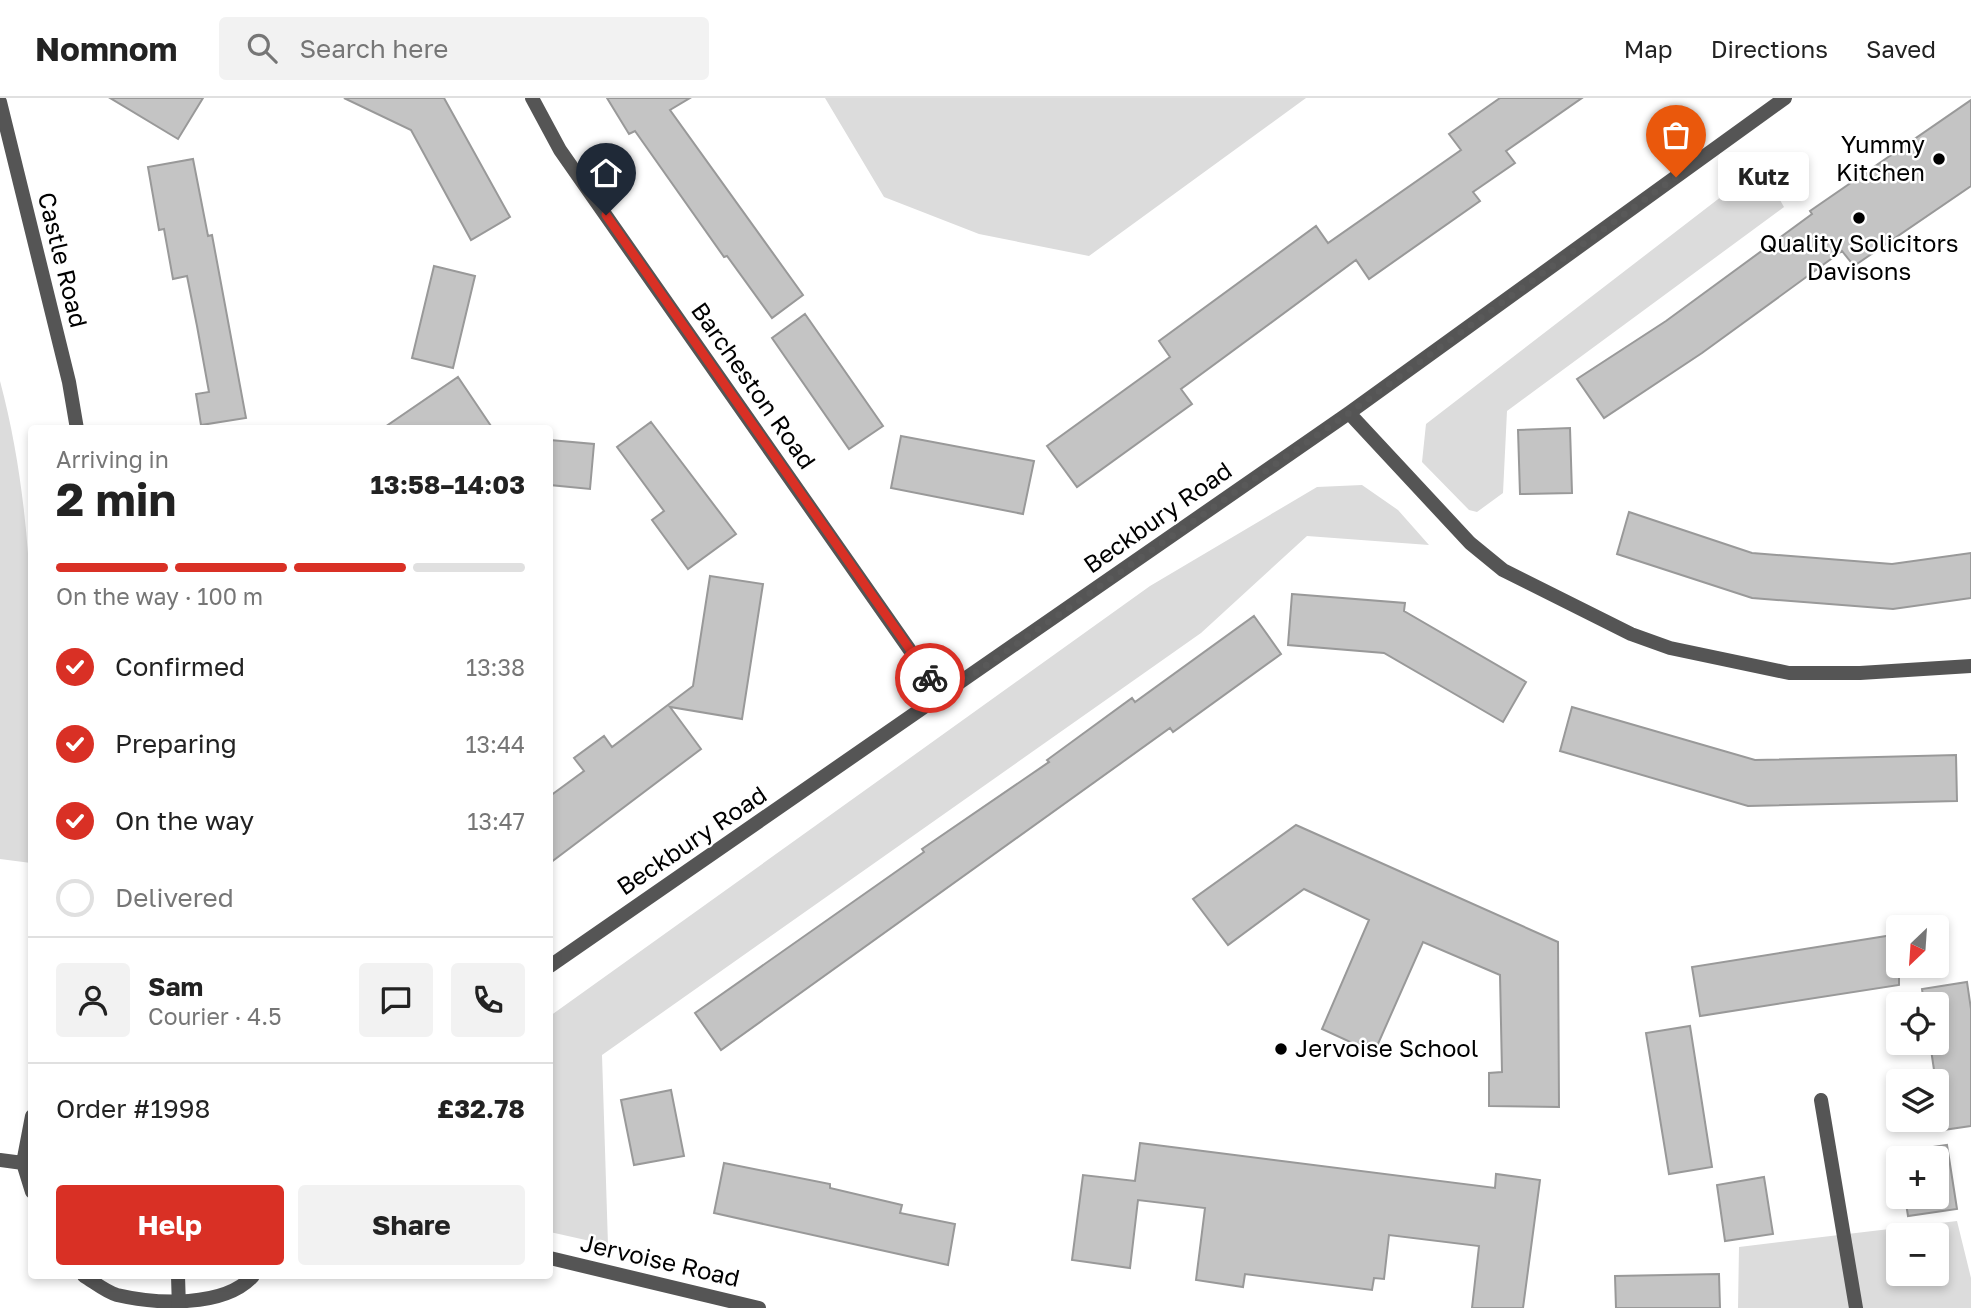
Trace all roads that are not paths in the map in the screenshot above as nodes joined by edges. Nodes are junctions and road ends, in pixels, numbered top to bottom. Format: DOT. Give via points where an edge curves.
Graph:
graph roads {
  1 [pos="532,98"];
  2 [pos="1785,98"];
  3 [pos="0,102"];
  4 [pos="1349,413"];
  5 [pos="76,425"];
  6 [pos="1971,666"];
  7 [pos="942,696"];
  8 [pos="553,964"];
  9 [pos="1821,1100"];
  10 [pos="28,1137"];
  11 [pos="0,1160"];
  12 [pos="23,1163"];
  13 [pos="28,1179"];
  14 [pos="553,1259"];
  15 [pos="89,1279"];
  16 [pos="178,1279"];
  17 [pos="250,1279"];
  18 [pos="179,1304"];
  19 [pos="759,1308"];
  20 [pos="1856,1308"];
  1 -- 7 [label="street, Barcheston Road" via="560,150"];
  2 -- 4 [label="street, Beckbury Road"];
  3 -- 5 [label="street, Castle Road"];
  4 -- 6 [label="street" via="1470,543 1503,570 1631,634 1670,648 1789,673"];
  4 -- 7 [label="street, Beckbury Road"];
  7 -- 8 [label="street, Beckbury Road"];
  9 -- 20 [label="street"];
  10 -- 12 [label="street"];
  11 -- 12 [label="street"];
  12 -- 13 [label="street"];
  14 -- 19 [label="street, Jervoise Road"];
  15 -- 18 [label="street" via="115,1294"];
  16 -- 18 [label="street"];
  17 -- 18 [label="street" via="204,1301"];
}
